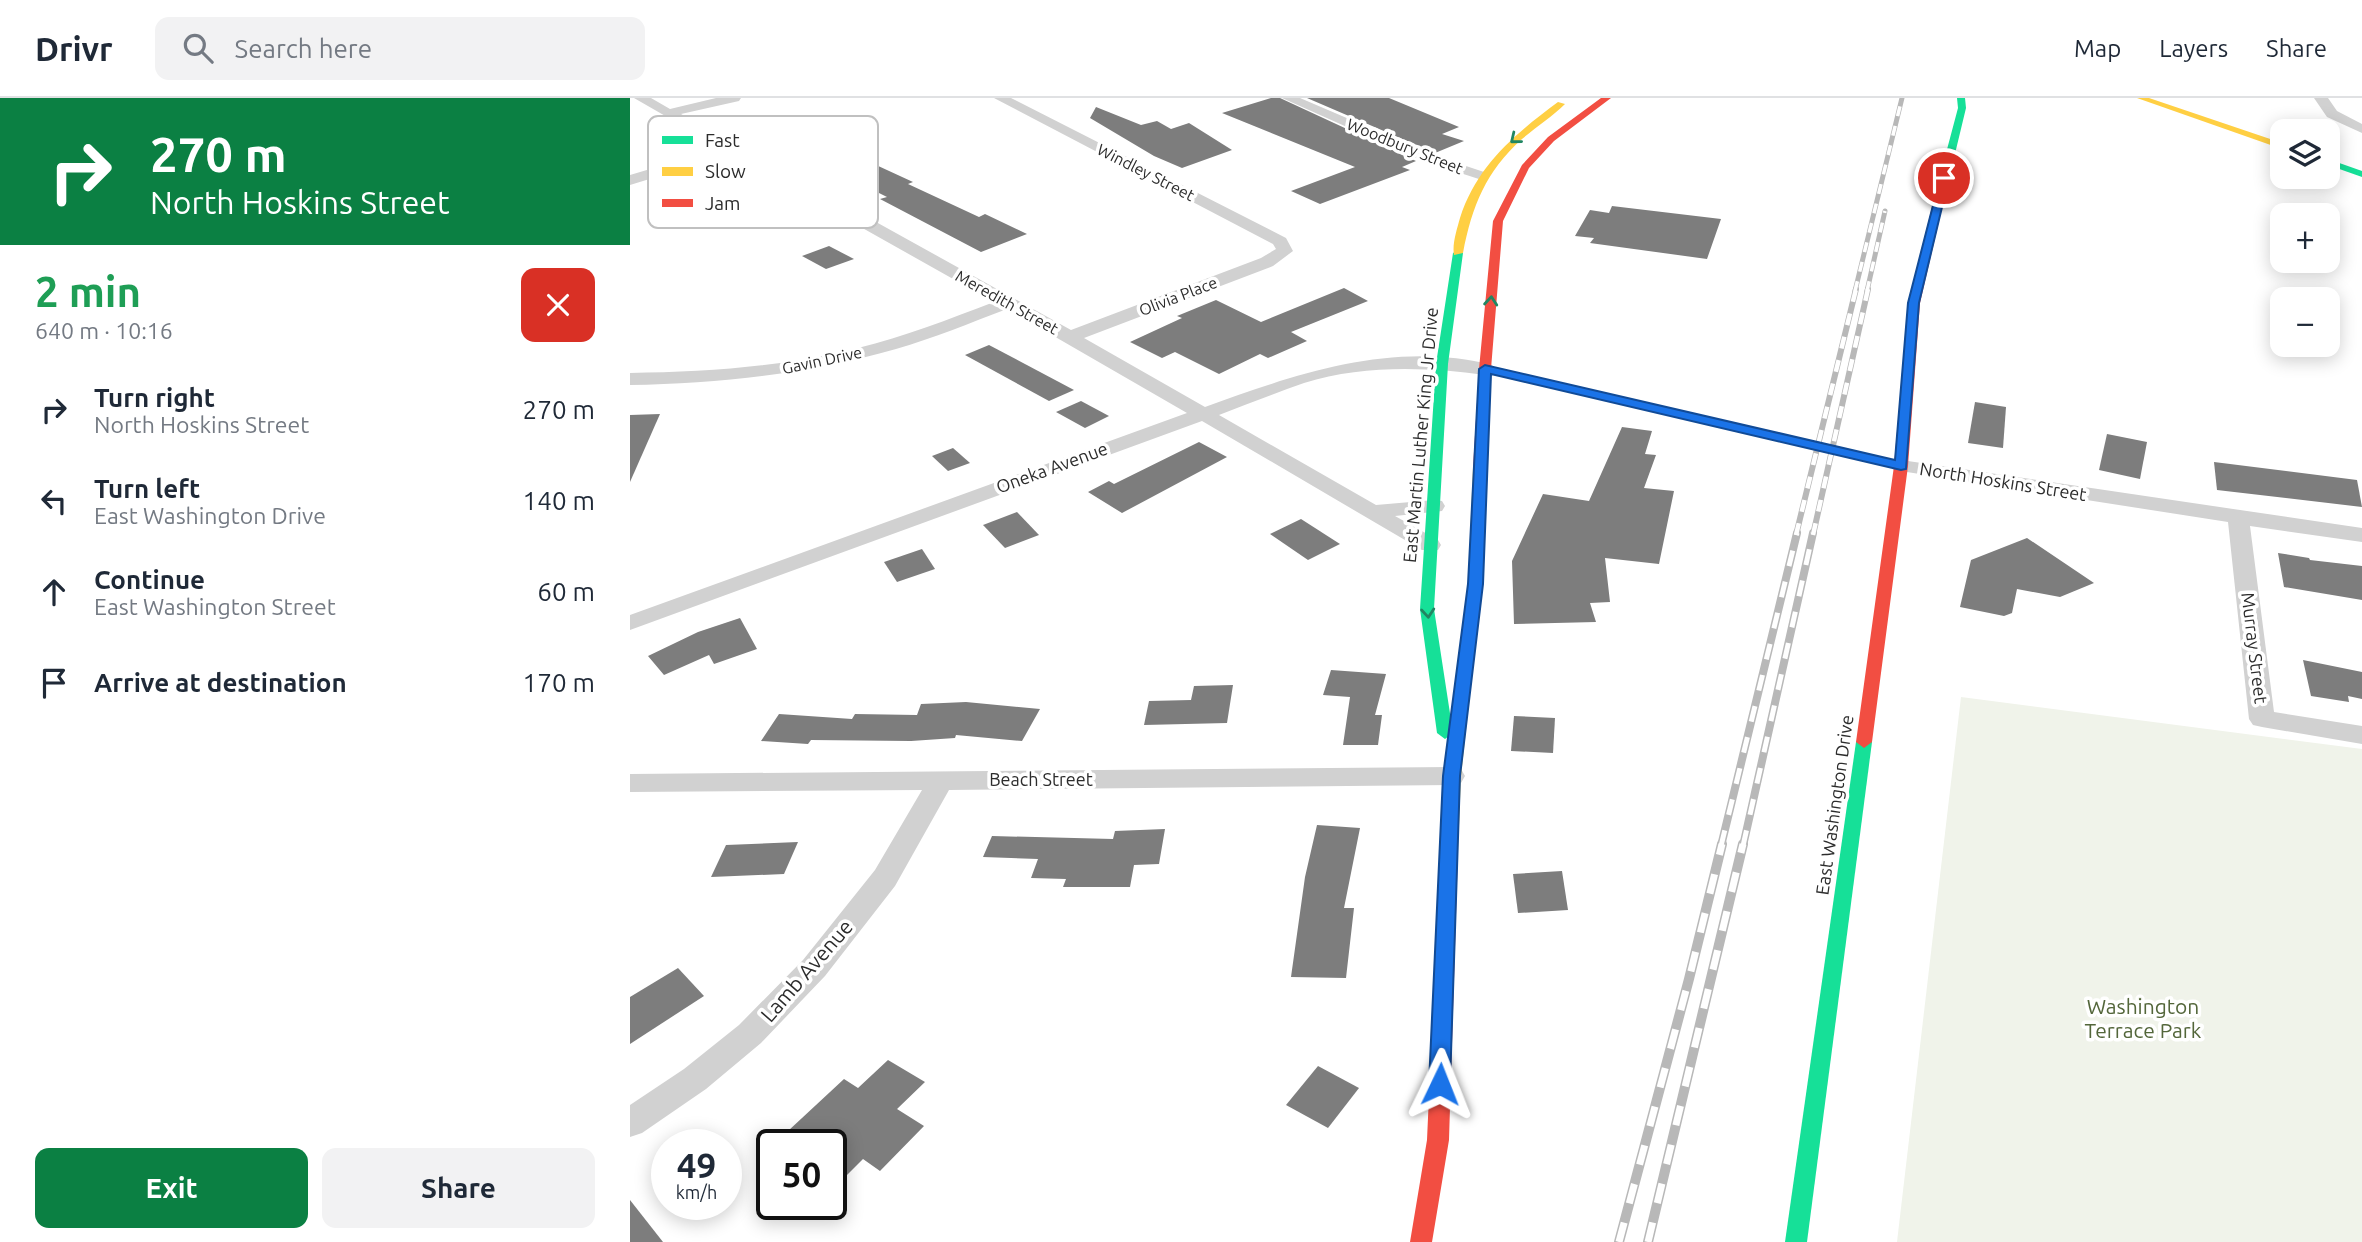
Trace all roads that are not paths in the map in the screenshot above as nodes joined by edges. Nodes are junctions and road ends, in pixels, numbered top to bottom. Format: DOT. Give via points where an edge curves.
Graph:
graph roads {
  1 [pos="641,98"];
  2 [pos="734,98"];
  3 [pos="1001,98"];
  4 [pos="1289,98"];
  5 [pos="1570,98"];
  6 [pos="1607,98"];
  7 [pos="1961,98"];
  8 [pos="2141,98"];
  9 [pos="2175,98"];
  10 [pos="2321,98"];
  11 [pos="669,113"];
  12 [pos="674,116"];
  13 [pos="2362,129"];
  14 [pos="2270,130"];
  15 [pos="2270,142"];
  16 [pos="2340,154"];
  17 [pos="2362,161"];
  18 [pos="2340,166"];
  19 [pos="2362,174"];
  20 [pos="648,175"];
  21 [pos="1482,176"];
  22 [pos="630,180"];
  23 [pos="874,228"];
  24 [pos="1285,251"];
  25 [pos="1007,303"];
  26 [pos="1070,337"];
  27 [pos="1442,364"];
  28 [pos="1485,369"];
  29 [pos="630,379"];
  30 [pos="1201,413"];
  31 [pos="1901,466"];
  32 [pos="1434,506"];
  33 [pos="1370,512"];
  34 [pos="2238,519"];
  35 [pos="2362,535"];
  36 [pos="1430,545"];
  37 [pos="630,623"];
  38 [pos="2362,735"];
  39 [pos="1452,776"];
  40 [pos="941,780"];
  41 [pos="630,783"];
  42 [pos="630,1123"];
  43 [pos="1421,1242"];
  44 [pos="1796,1242"];
  1 -- 11 [label="street, Meredith Street"];
  2 -- 11 [label="street"];
  3 -- 24 [label="street, Windley Street" via="1280,241"];
  4 -- 21 [label="street, Woodbury Street" via="1428,158"];
  5 -- 21 [label="main road, East Martin Luther King Jr Drive, one-way" via="1509,143"];
  28 -- 6 [label="main road, East Martin Luther King Jr Drive, one-way" via="1499,221 1510,193 1525,167 1551,139"];
  7 -- 31 [label="main road, East Washington Drive" via="1914,303"];
  8 -- 15 [label="main road"];
  9 -- 14 [label="main road"];
  10 -- 13 [label="street" via="2332,114"];
  11 -- 12 [label="street, Meredith Street"];
  16 -- 17 [label="main road"];
  18 -- 19 [label="main road"];
  20 -- 22 [label="street"];
  21 -- 27 [label="main road, East Martin Luther King Jr Drive" via="1461,231"];
  23 -- 25 [label="street, Meredith Street"];
  24 -- 26 [label="street, Olivia Place" via="1268,262"];
  25 -- 26 [label="street, Meredith Street"];
  25 -- 29 [label="street, Gavin Drive" via="888,345 791,368"];
  26 -- 30 [label="street, Meredith Street"];
  27 -- 28 [label="street, Oneka Avenue"];
  27 -- 30 [label="street, Oneka Avenue" via="1348,367"];
  27 -- 32 [label="main road, East Martin Luther King Jr Drive"];
  28 -- 31 [label="main road, North Hoskins Street"];
  28 -- 39 [label="main road, East Martin Luther King Jr Drive" via="1475,584"];
  30 -- 33 [label="street, Meredith Street"];
  30 -- 37 [label="street, Oneka Avenue"];
  31 -- 34 [label="street, North Hoskins Street"];
  31 -- 44 [label="main road, East Washington Drive"];
  32 -- 33 [label="street"];
  32 -- 36 [label="main road, East Martin Luther King Jr Drive"];
  33 -- 36 [label="street, Meredith Street"];
  34 -- 35 [label="street, North Hoskins Street"];
  34 -- 38 [label="street, Murray Street" via="2262,719"];
  36 -- 39 [label="main road, East Martin Luther King Jr Drive, one-way" via="1427,609"];
  39 -- 40 [label="street, Beach Street"];
  39 -- 43 [label="main road, East Martin Luther King Jr Drive" via="1438,1140"];
  40 -- 41 [label="street, Beach Street"];
  40 -- 42 [label="street, Lamb Avenue" via="885,878 814,968 750,1034"];
}
